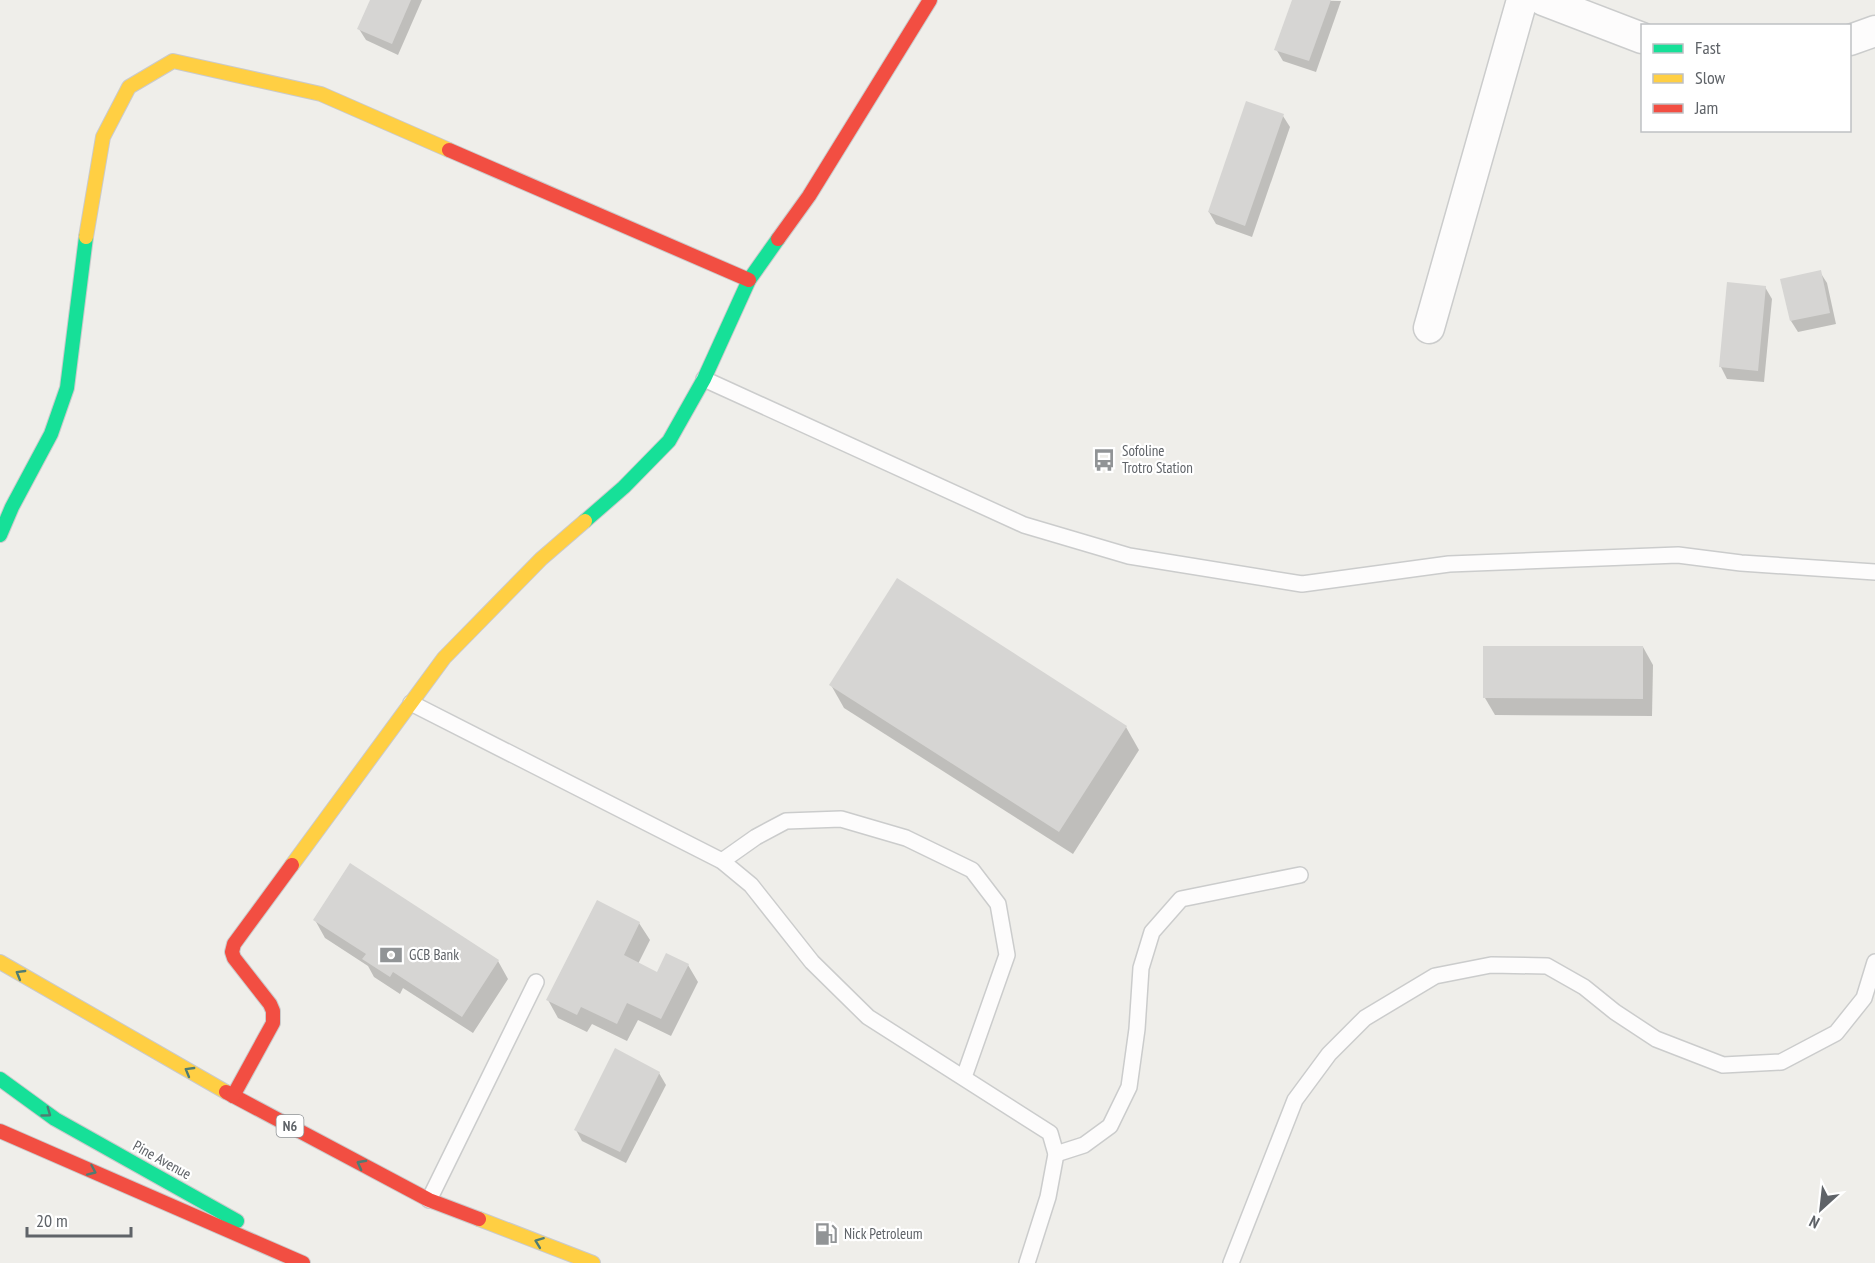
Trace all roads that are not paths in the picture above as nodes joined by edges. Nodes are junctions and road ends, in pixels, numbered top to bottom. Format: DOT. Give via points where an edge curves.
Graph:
graph roads {
  1 [pos="930,0"];
  2 [pos="1522,0"];
  3 [pos="1543,0"];
  4 [pos="1875,31"];
  5 [pos="1641,38"];
  6 [pos="1851,40"];
  7 [pos="749,280"];
  8 [pos="1429,328"];
  9 [pos="704,379"];
  10 [pos="0,535"];
  11 [pos="1875,572"];
  12 [pos="411,703"];
  13 [pos="722,861"];
  14 [pos="1300,875"];
  15 [pos="0,962"];
  16 [pos="1875,962"];
  17 [pos="536,982"];
  18 [pos="964,1077"];
  19 [pos="0,1079"];
  20 [pos="233,1096"];
  21 [pos="0,1131"];
  22 [pos="1056,1154"];
  23 [pos="429,1200"];
  24 [pos="303,1263"];
  25 [pos="312,1263"];
  26 [pos="594,1263"];
  27 [pos="1027,1263"];
  28 [pos="1231,1263"];
  1 -- 7 [label="main road" via="809,196"];
  2 -- 8 [label="street"];
  3 -- 5 [label="street"];
  4 -- 6 [label="street"];
  7 -- 9 [label="main road"];
  7 -- 10 [label="main road" via="321,94 173,61 129,87 103,137 83,254 67,388 51,434"];
  9 -- 11 [label="lane" via="1024,525 1129,556 1302,584 1449,564 1678,555"];
  9 -- 12 [label="main road" via="669,441 624,487 541,559 444,658"];
  12 -- 13 [label="lane"];
  12 -- 20 [label="main road" via="234,944 234,958 270,1004 273,1023"];
  13 -- 18 [label="lane" via="751,885 812,962 868,1017"];
  13 -- 18 [label="lane" via="786,821 841,819 906,838 972,870 998,904 1007,955"];
  14 -- 22 [label="lane" via="1181,899 1152,932 1141,968 1130,1088 1110,1126 1084,1145"];
  20 -- 15 [label="main road, N6, one-way"];
  16 -- 28 [label="lane" via="1864,998 1836,1033 1781,1062 1723,1065 1656,1040 1584,987 1547,966 1491,965 1436,976 1365,1018 1329,1054 1295,1100"];
  17 -- 23 [label="lane"];
  18 -- 22 [label="lane" via="1050,1133"];
  19 -- 25 [label="main road, Pine Avenue, one-way" via="55,1119"];
  23 -- 20 [label="main road, N6, one-way"];
  21 -- 24 [label="main road, one-way"];
  22 -- 27 [label="lane" via="1048,1197"];
  26 -- 23 [label="main road, N6, one-way"];
}
